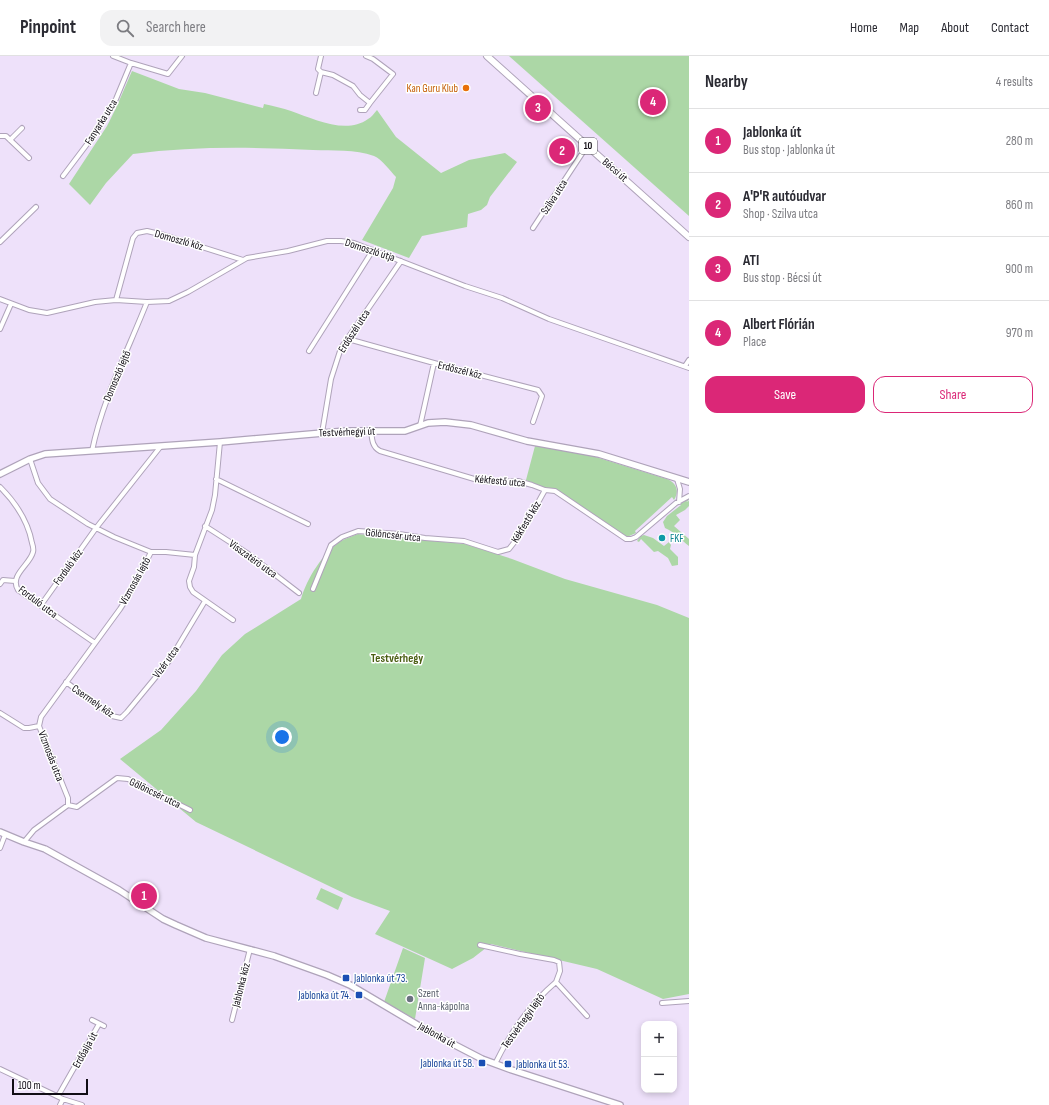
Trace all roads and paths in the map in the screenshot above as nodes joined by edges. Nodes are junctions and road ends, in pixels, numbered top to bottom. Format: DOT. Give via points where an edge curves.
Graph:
graph roads {
  1 [pos="113,56"];
  2 [pos="182,56"];
  3 [pos="321,56"];
  4 [pos="366,56"];
  5 [pos="487,56"];
  6 [pos="374,58"];
  7 [pos="130,63"];
  8 [pos="321,72"];
  9 [pos="316,93"];
  10 [pos="370,103"];
  11 [pos="360,110"];
  12 [pos="22,128"];
  13 [pos="0,136"];
  14 [pos="10,140"];
  15 [pos="587,146"];
  16 [pos="29,158"];
  17 [pos="62,176"];
  18 [pos="36,207"];
  19 [pos="533,228"];
  20 [pos="689,237"];
  21 [pos="0,242"];
  22 [pos="373,250"];
  23 [pos="243,260"];
  24 [pos="401,261"];
  25 [pos="0,299"];
  26 [pos="116,300"];
  27 [pos="147,302"];
  28 [pos="11,304"];
  29 [pos="0,329"];
  30 [pos="348,339"];
  31 [pos="309,351"];
  32 [pos="689,360"];
  33 [pos="434,363"];
  34 [pos="687,367"];
  35 [pos="533,422"];
  36 [pos="420,426"];
  37 [pos="371,430"];
  38 [pos="322,433"];
  39 [pos="220,442"];
  40 [pos="161,446"];
  41 [pos="92,451"];
  42 [pos="30,459"];
  43 [pos="0,474"];
  44 [pos="216,479"];
  45 [pos="676,479"];
  46 [pos="689,482"];
  47 [pos="0,487"];
  48 [pos="545,490"];
  49 [pos="689,496"];
  50 [pos="679,502"];
  51 [pos="308,524"];
  52 [pos="205,526"];
  53 [pos="96,528"];
  54 [pos="504,551"];
  55 [pos="151,552"];
  56 [pos="195,555"];
  57 [pos="15,581"];
  58 [pos="0,584"];
  59 [pos="313,589"];
  60 [pos="299,593"];
  61 [pos="205,601"];
  62 [pos="41,605"];
  63 [pos="233,620"];
  64 [pos="95,643"];
  65 [pos="66,682"];
  66 [pos="0,713"];
  67 [pos="121,718"];
  68 [pos="39,726"];
  69 [pos="68,805"];
  70 [pos="190,810"];
  71 [pos="3,833"];
  72 [pos="24,842"];
  73 [pos="0,848"];
  74 [pos="480,944"];
  75 [pos="250,949"];
  76 [pos="556,982"];
  77 [pos="689,1001"];
  78 [pos="662,1003"];
  79 [pos="587,1016"];
  80 [pos="92,1020"];
  81 [pos="232,1020"];
  82 [pos="99,1024"];
  83 [pos="104,1026"];
  84 [pos="495,1064"];
  85 [pos="0,1069"];
  86 [pos="58,1096"];
  87 [pos="63,1099"];
  88 [pos="60,1105"];
  89 [pos="82,1105"];
  90 [pos="620,1105"];
  1 -- 7 [label="street"];
  2 -- 7 [label="street" via="168,74"];
  3 -- 8 [label="street" via="318,69"];
  4 -- 6 [label="street"];
  5 -- 15 [label="main road, Bécsi út / 10"];
  6 -- 10 [label="street" via="393,74"];
  7 -- 17 [label="street, Fanyarka utca" via="116,99 97,131"];
  8 -- 9 [label="street"];
  8 -- 10 [label="street" via="334,75 353,86"];
  10 -- 11 [label="street" via="365,110"];
  12 -- 14 [label="street"];
  13 -- 14 [label="street" via="4,135"];
  14 -- 16 [label="street"];
  15 -- 19 [label="street, Szilva utca"];
  15 -- 20 [label="main road, Bécsi út / 10"];
  18 -- 21 [label="street"];
  22 -- 23 [label="street, Domoszló útja" via="348,241 332,240"];
  22 -- 24 [label="street, Domoszló útja"];
  22 -- 31 [label="street"];
  23 -- 26 [label="street, Domoszló köz" via="164,235 142,231 133,238"];
  23 -- 27 [label="street, Domoszló útja" via="169,301"];
  24 -- 30 [label="street, Erdőszél utca"];
  24 -- 34 [label="street, Domoszló útja" via="502,298 549,319"];
  25 -- 28 [label="street, Domoszló útja"];
  26 -- 27 [label="street, Domoszló útja"];
  26 -- 28 [label="street, Domoszló útja" via="47,313"];
  27 -- 41 [label="street, Domoszló lejtő" via="104,407"];
  28 -- 29 [label="street"];
  30 -- 33 [label="street, Erdőszél köz"];
  30 -- 38 [label="street, Erdőszél utca" via="332,374"];
  32 -- 34 [label="street"];
  33 -- 35 [label="street, Erdőszél köz" via="538,390 542,396"];
  33 -- 36 [label="street"];
  36 -- 37 [label="street, Testvérhegyi út" via="405,431"];
  36 -- 45 [label="street, Testvérhegyi út" via="436,422 471,424 527,441 611,457"];
  37 -- 38 [label="street, Testvérhegyi út"];
  37 -- 48 [label="street, Kékfestő utca" via="373,442 380,451 481,481 518,481"];
  38 -- 39 [label="street, Testvérhegyi út"];
  39 -- 40 [label="street, Testvérhegyi út"];
  39 -- 44 [label="street"];
  40 -- 41 [label="street, Testvérhegyi út"];
  40 -- 53 [label="street"];
  41 -- 42 [label="street, Testvérhegyi út" via="45,454"];
  42 -- 43 [label="street, Testvérhegyi út"];
  42 -- 53 [label="street, Vízmosás lejtő" via="38,483 50,499"];
  44 -- 51 [label="street"];
  44 -- 52 [label="street" via="212,510"];
  45 -- 46 [label="street, Testvérhegyi út"];
  45 -- 50 [label="street" via="680,489"];
  47 -- 57 [label="street, Forduló utca" via="22,514 34,548"];
  48 -- 50 [label="street, Kékfestő utca" via="558,492 629,539 636,537"];
  48 -- 54 [label="street, Kékfestő köz" via="518,539"];
  49 -- 50 [label="street, Kékfestő utca"];
  52 -- 56 [label="street"];
  52 -- 60 [label="street, Visszatérő utca"];
  53 -- 55 [label="street, Vízmosás lejtő"];
  53 -- 62 [label="street, Forduló köz"];
  54 -- 59 [label="street, Gölöncsér utca" via="491,551 464,541 358,531 342,537 332,545"];
  55 -- 56 [label="street"];
  55 -- 64 [label="street, Vízmosás lejtő" via="127,598"];
  56 -- 61 [label="street" via="190,587"];
  57 -- 58 [label="street" via="3,580"];
  57 -- 62 [label="street, Forduló utca" via="18,590"];
  61 -- 63 [label="street"];
  61 -- 67 [label="street, Vízér utca" via="169,661"];
  62 -- 64 [label="street, Forduló utca"];
  64 -- 65 [label="street, Vízmosás lejtő"];
  65 -- 67 [label="street, Csermely köz" via="112,716"];
  65 -- 68 [label="street, Vízmosás lejtő" via="41,717"];
  66 -- 68 [label="street, Vízmosás utca" via="24,728"];
  68 -- 69 [label="street, Vízmosás utca" via="68,798"];
  69 -- 70 [label="street, Gölöncsér utca" via="77,806 117,778 128,779"];
  69 -- 72 [label="street, Gölöncsér utca" via="34,830"];
  71 -- 72 [label="street, Jablonka út"];
  71 -- 73 [label="street"];
  72 -- 75 [label="street, Jablonka út" via="52,853 119,890 163,919 206,938"];
  74 -- 76 [label="street" via="559,962 560,971"];
  75 -- 81 [label="street, Jablonka köz"];
  75 -- 84 [label="street, Jablonka út" via="341,981 433,1034"];
  76 -- 79 [label="street"];
  76 -- 84 [label="street, Testvérhegyi lejtő" via="544,992 514,1030"];
  77 -- 78 [label="street"];
  80 -- 82 [label="street, Erdőalja út"];
  82 -- 83 [label="street, Erdőalja út"];
  82 -- 86 [label="street, Erdőalja út"];
  84 -- 90 [label="street, Jablonka út"];
  85 -- 86 [label="street"];
  86 -- 87 [label="street"];
  87 -- 88 [label="street"];
  87 -- 89 [label="street"];
}
